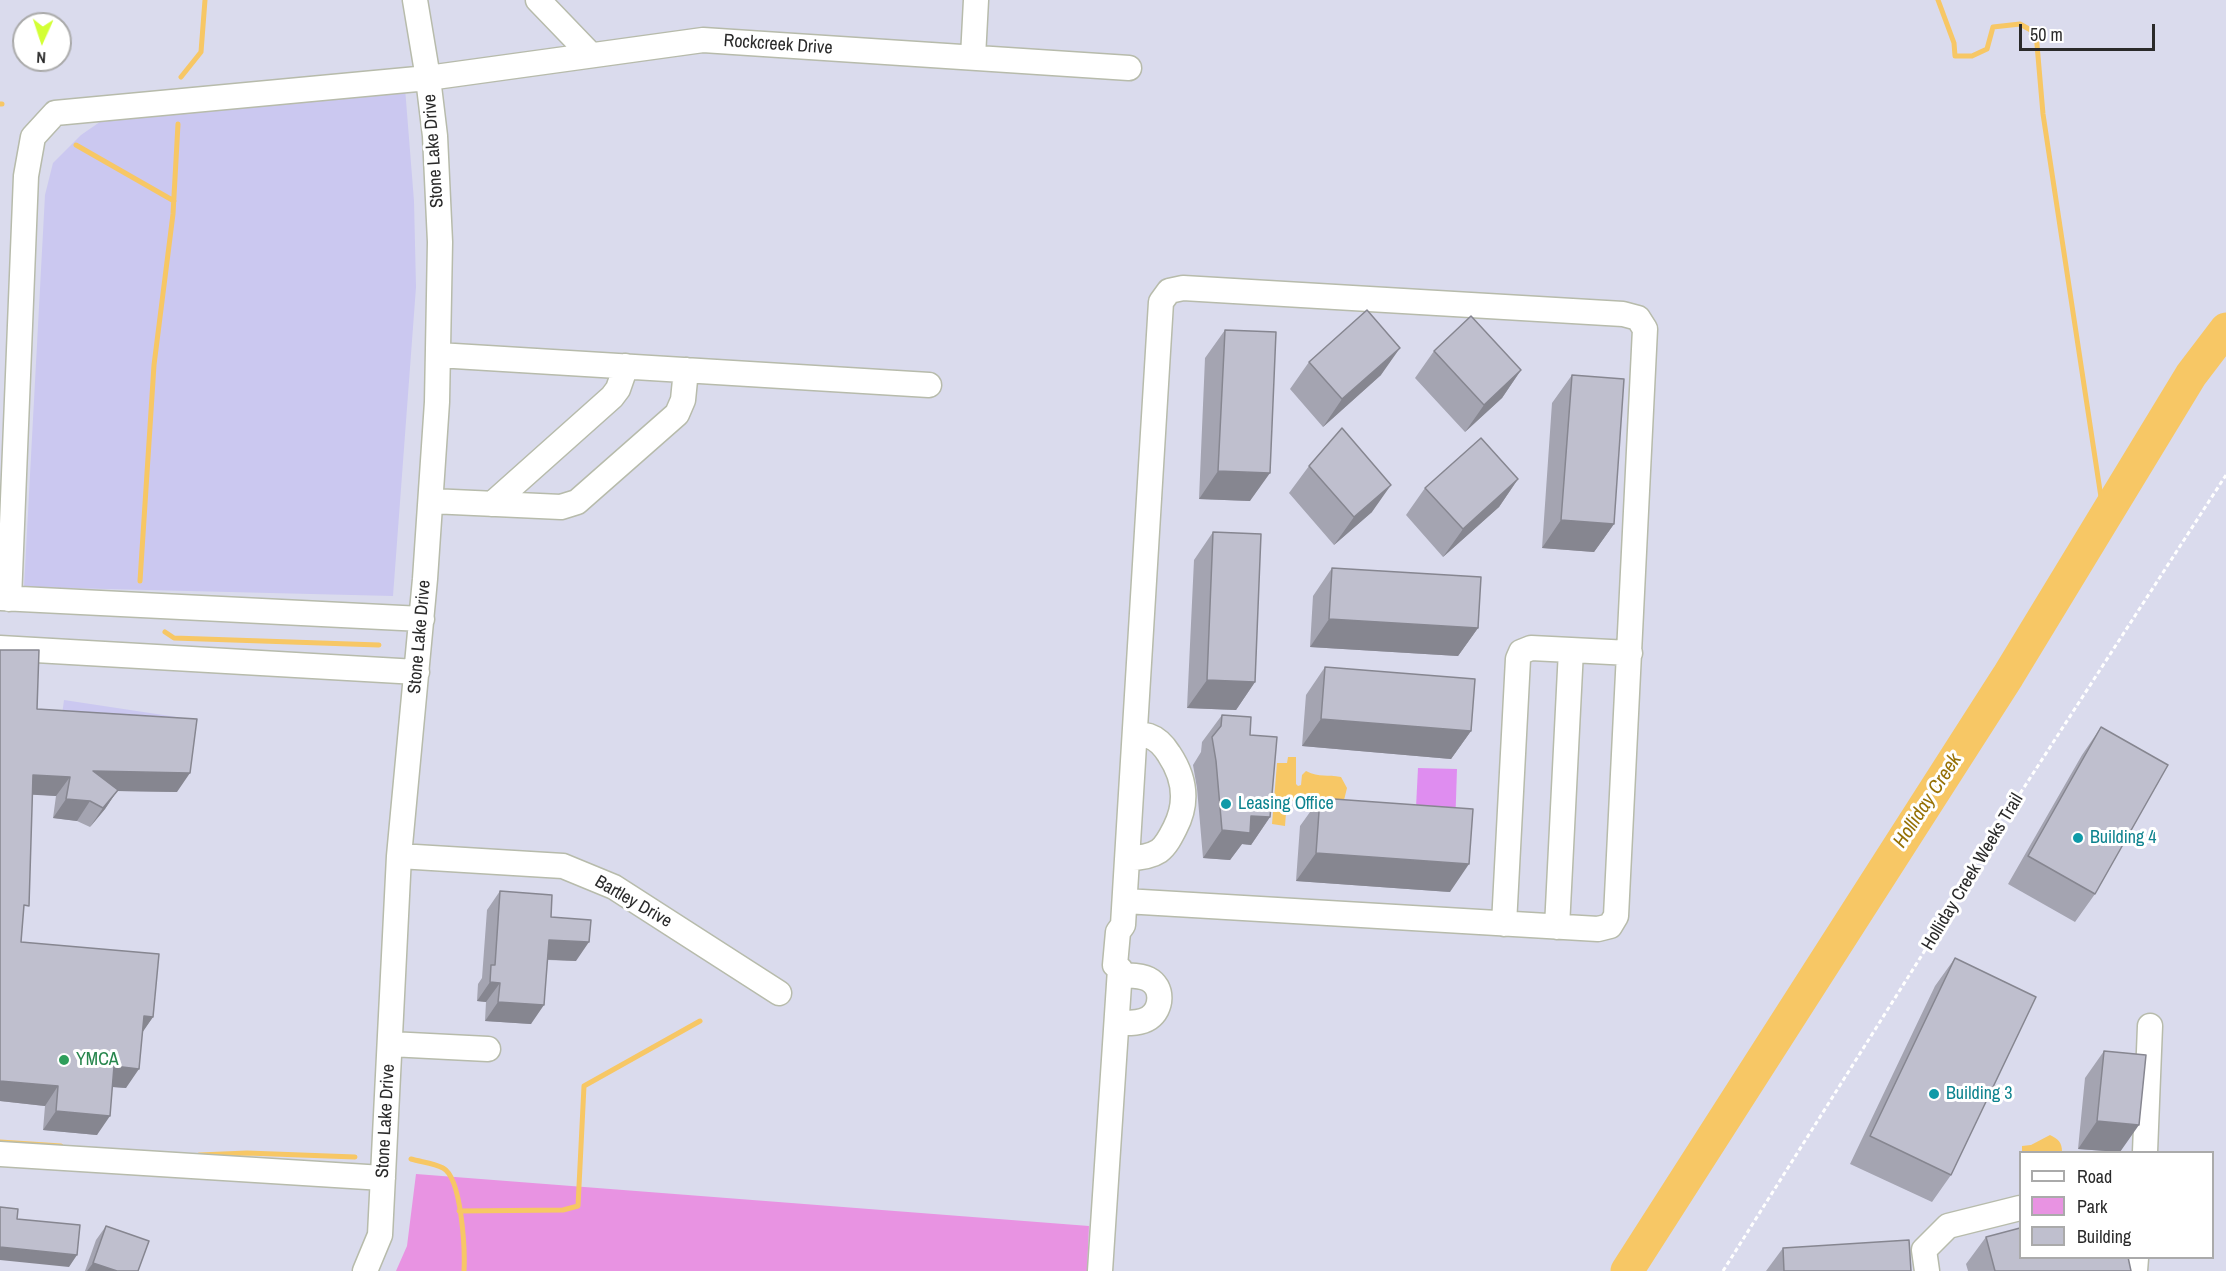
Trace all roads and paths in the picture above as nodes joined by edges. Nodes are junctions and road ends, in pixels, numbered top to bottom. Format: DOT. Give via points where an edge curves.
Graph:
graph roads {
  1 [pos="415,0"];
  2 [pos="538,0"];
  3 [pos="976,0"];
  4 [pos="591,55"];
  5 [pos="973,57"];
  6 [pos="1129,68"];
  7 [pos="429,78"];
  8 [pos="438,356"];
  9 [pos="626,366"];
  10 [pos="686,370"];
  11 [pos="929,384"];
  12 [pos="2226,475"];
  13 [pos="430,501"];
  14 [pos="492,504"];
  15 [pos="4,598"];
  16 [pos="422,619"];
  17 [pos="0,648"];
  18 [pos="1571,650"];
  19 [pos="1630,653"];
  20 [pos="417,672"];
  21 [pos="1135,734"];
  22 [pos="399,856"];
  23 [pos="1128,858"];
  24 [pos="1125,901"];
  25 [pos="1504,924"];
  26 [pos="1557,927"];
  27 [pos="1120,972"];
  28 [pos="779,993"];
  29 [pos="1117,1023"];
  30 [pos="2150,1026"];
  31 [pos="390,1044"];
  32 [pos="488,1049"];
  33 [pos="2145,1151"];
  34 [pos="0,1154"];
  35 [pos="383,1178"];
  36 [pos="2019,1208"];
  37 [pos="365,1271"];
  38 [pos="1100,1271"];
  39 [pos="1723,1271"];
  40 [pos="1927,1271"];
  1 -- 7 [label="street, Stone Lake Drive"];
  2 -- 4 [label="street"];
  3 -- 5 [label="street"];
  4 -- 5 [label="street, Rockcreek Drive" via="703,40"];
  4 -- 7 [label="street, Rockcreek Drive"];
  5 -- 6 [label="street, Rockcreek Drive"];
  7 -- 8 [label="street, Stone Lake Drive" via="440,242"];
  7 -- 15 [label="street, Rockcreek Drive" via="55,112 33,137 26,176"];
  8 -- 9 [label="street"];
  8 -- 13 [label="street, Stone Lake Drive"];
  9 -- 10 [label="street"];
  9 -- 14 [label="street" via="612,397"];
  10 -- 11 [label="street"];
  10 -- 14 [label="street" via="683,400 676,414 578,502 561,507"];
  12 -- 39 [label="path, Holliday Creek Weeks Trail" via="2001,823"];
  13 -- 14 [label="street"];
  13 -- 16 [label="street, Stone Lake Drive"];
  15 -- 16 [label="street"];
  16 -- 20 [label="street, Stone Lake Drive"];
  17 -- 20 [label="street"];
  18 -- 19 [label="street"];
  18 -- 25 [label="street" via="1531,648 1521,652 1518,659"];
  18 -- 26 [label="street"];
  19 -- 21 [label="street" via="1646,329 1638,318 1623,314 1184,288 1169,291 1161,302"];
  19 -- 26 [label="street" via="1616,916 1610,926 1598,929"];
  20 -- 22 [label="street, Stone Lake Drive"];
  21 -- 23 [label="street"];
  21 -- 23 [label="street" via="1162,744 1180,771 1184,802 1180,820 1160,851 1143,858"];
  22 -- 28 [label="street, Bartley Drive" via="563,866 614,886"];
  22 -- 31 [label="street, Stone Lake Drive"];
  23 -- 24 [label="street"];
  24 -- 25 [label="street"];
  24 -- 27 [label="street" via="1115,965"];
  25 -- 26 [label="street"];
  27 -- 29 [label="street"];
  27 -- 29 [label="street" via="1149,979 1158,988 1160,999 1157,1010 1148,1019"];
  29 -- 38 [label="street"];
  30 -- 33 [label="street"];
  31 -- 32 [label="street"];
  31 -- 35 [label="street, Stone Lake Drive"];
  34 -- 35 [label="street"];
  35 -- 37 [label="street, Stone Lake Drive" via="380,1235"];
  36 -- 40 [label="street" via="1948,1226 1924,1250"];
}
